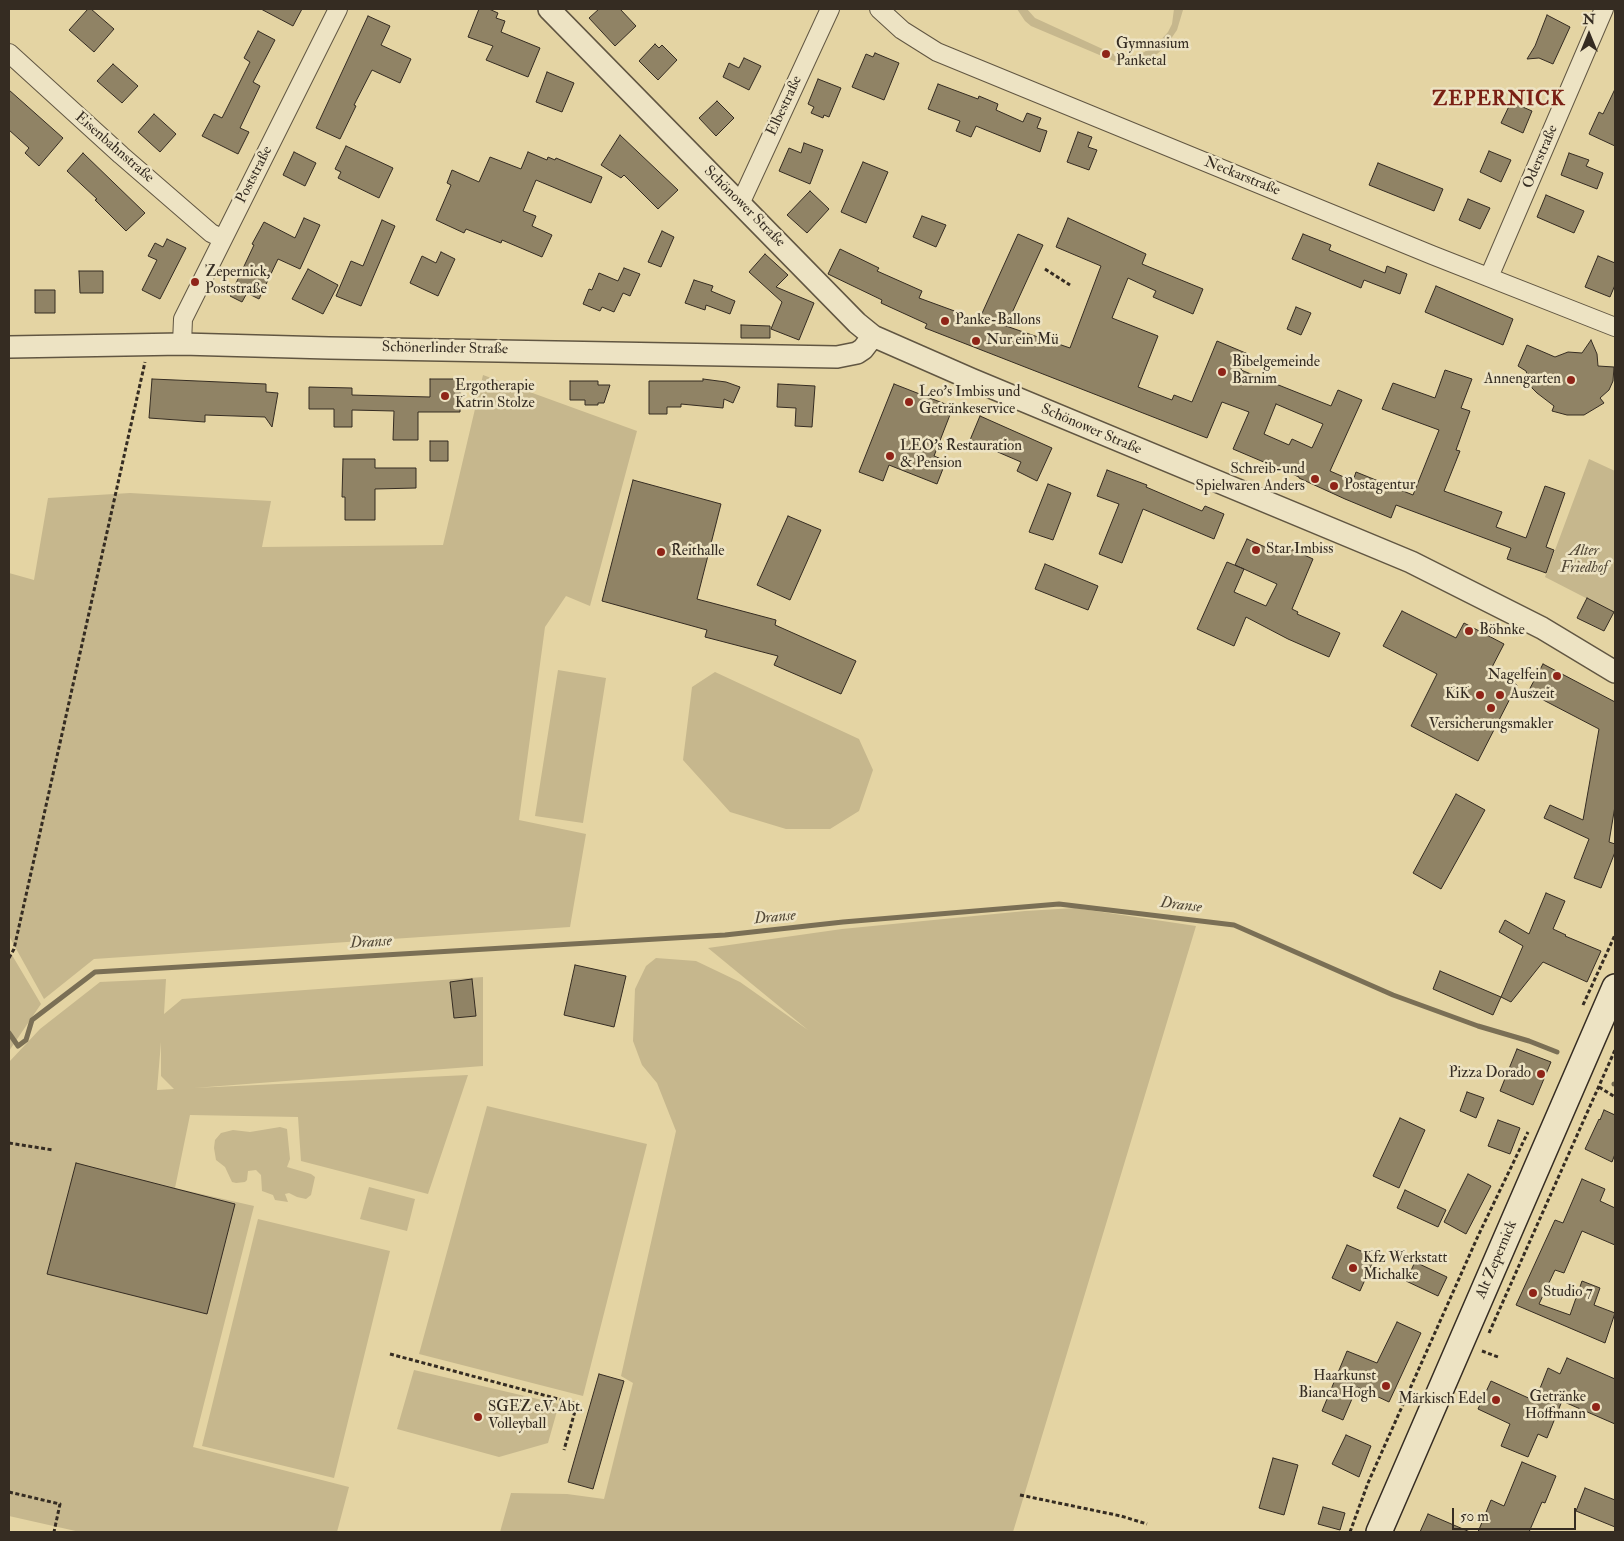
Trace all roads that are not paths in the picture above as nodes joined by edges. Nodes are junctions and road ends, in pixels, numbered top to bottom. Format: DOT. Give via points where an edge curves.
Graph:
graph roads {
  1 [pos="338,9"];
  2 [pos="549,9"];
  3 [pos="830,9"];
  4 [pos="879,9"];
  5 [pos="1604,9"];
  6 [pos="9,53"];
  7 [pos="740,204"];
  8 [pos="223,239"];
  9 [pos="1489,278"];
  10 [pos="1615,327"];
  11 [pos="873,336"];
  12 [pos="182,344"];
  13 [pos="9,347"];
  14 [pos="1615,672"];
  15 [pos="1615,987"];
  16 [pos="1379,1532"];
  1 -- 8 [label="street, Poststraße"];
  2 -- 7 [label="street, Schönower Straße"];
  3 -- 7 [label="street, Elbestraße"];
  4 -- 9 [label="street, Neckarstraße" via="902,30 937,52"];
  5 -- 9 [label="street, Oderstraße"];
  6 -- 8 [label="street, Eisenbahnstraße" via="210,233"];
  7 -- 11 [label="street, Schönower Straße"];
  8 -- 12 [label="street, Poststraße" via="183,319"];
  9 -- 10 [label="street, Neckarstraße"];
  11 -- 12 [label="street, Schönerlinder Straße" via="857,353 838,357"];
  11 -- 14 [label="street, Schönower Straße" via="1394,554 1542,628"];
  12 -- 13 [label="street, Schönerlinder Straße"];
  15 -- 16 [label="main road, Alt Zepernick"];
}
